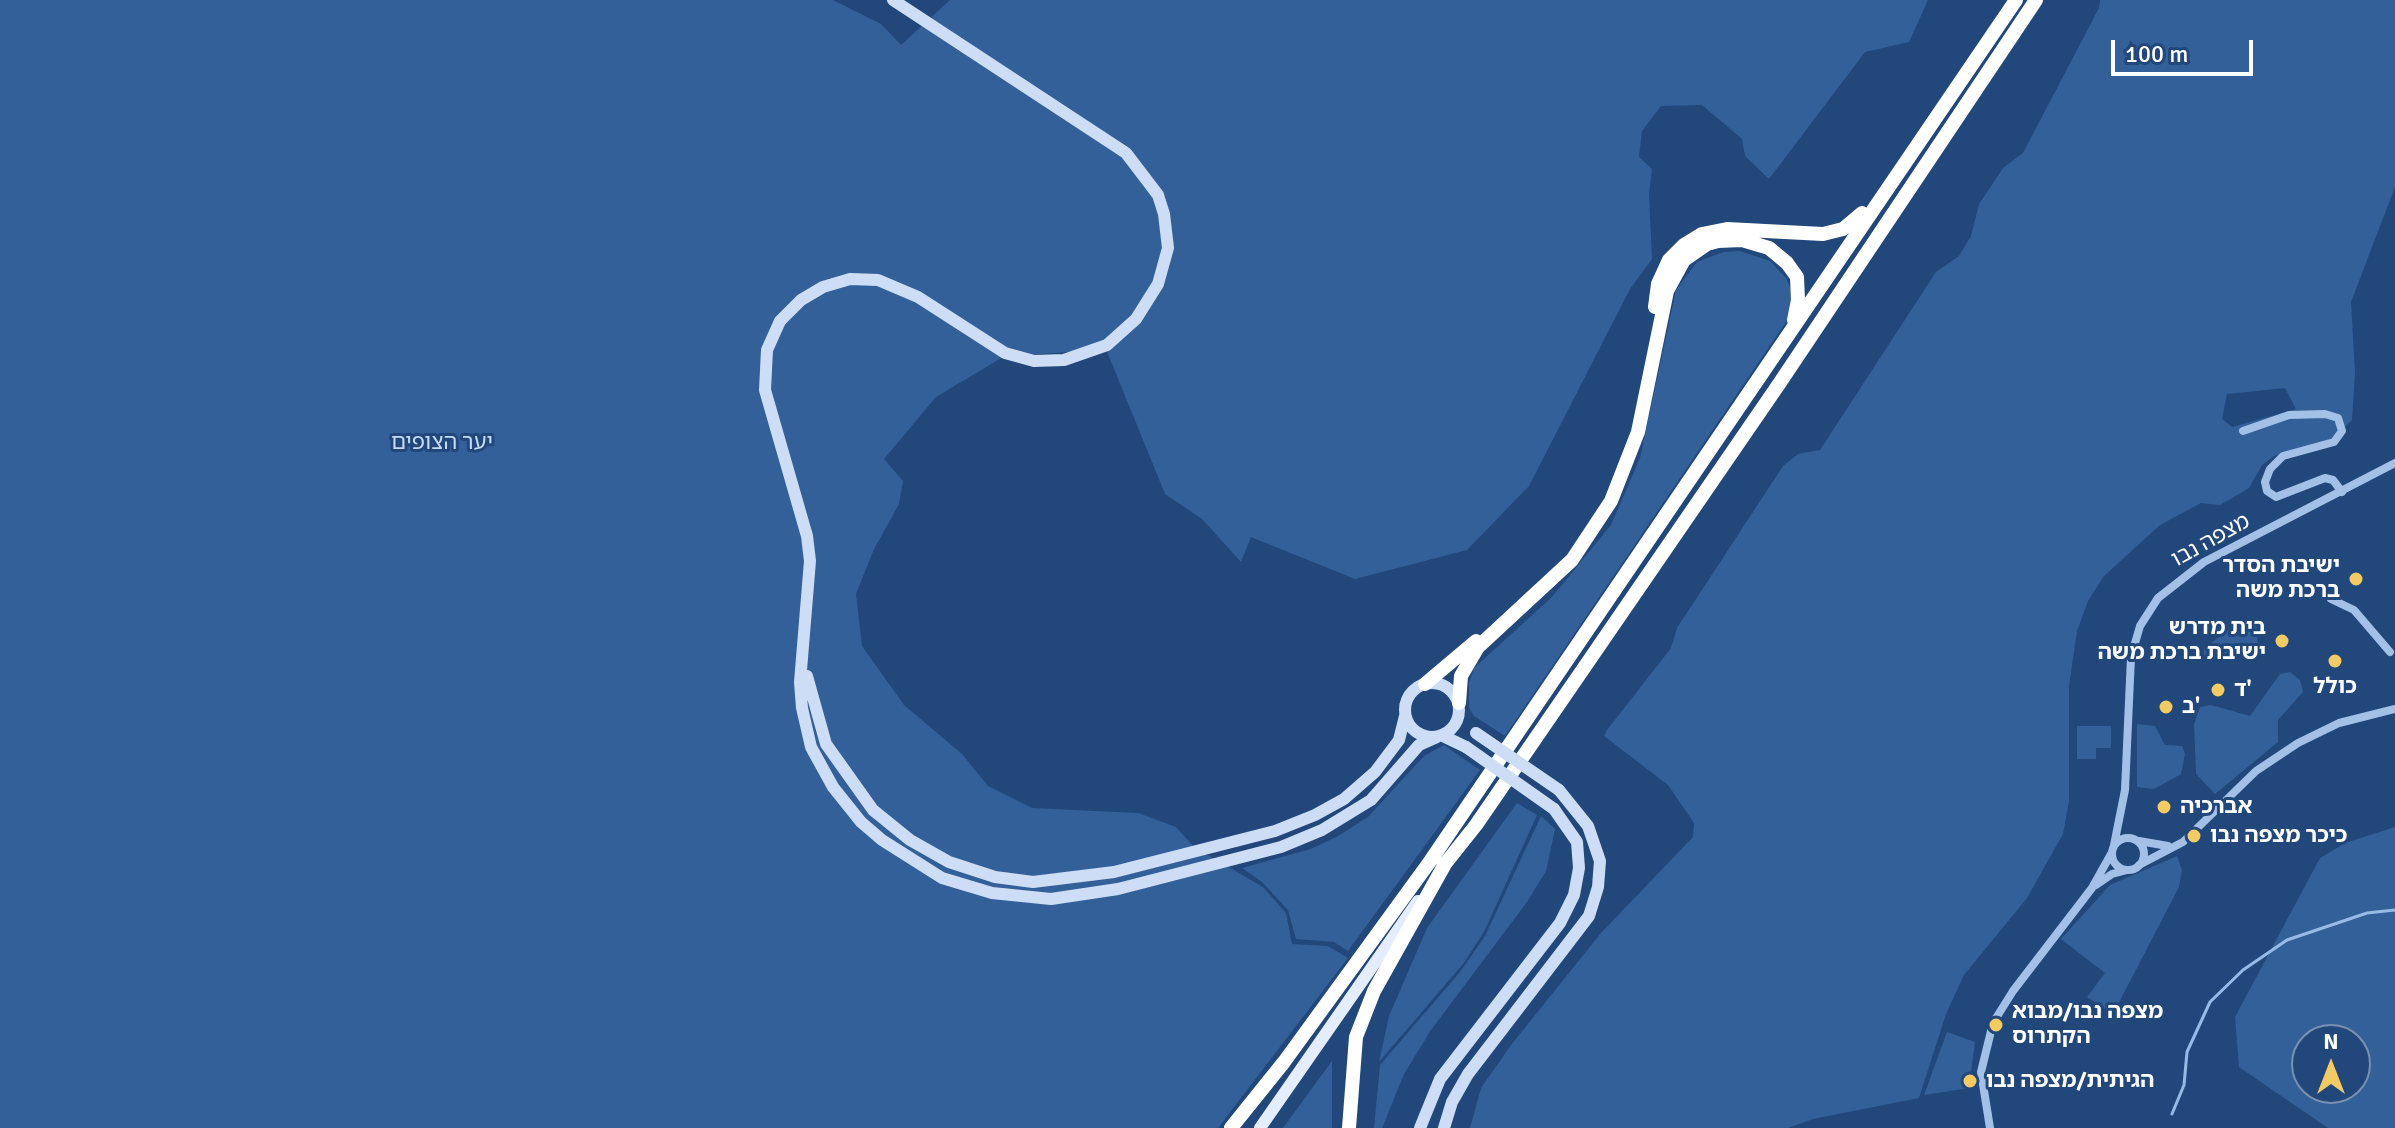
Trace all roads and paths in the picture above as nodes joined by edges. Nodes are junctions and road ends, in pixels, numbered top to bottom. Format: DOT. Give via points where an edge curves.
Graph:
graph roads {
  1 [pos="893,0"];
  2 [pos="2016,0"];
  3 [pos="2036,0"];
  4 [pos="1891,180"];
  5 [pos="1648,375"];
  6 [pos="1751,393"];
  7 [pos="2243,431"];
  8 [pos="2395,463"];
  9 [pos="2342,492"];
  10 [pos="2331,599"];
  11 [pos="1516,614"];
  12 [pos="805,637"];
  13 [pos="2390,652"];
  14 [pos="1425,684"];
  15 [pos="1459,709"];
  16 [pos="2395,709"];
  17 [pos="1405,716"];
  18 [pos="1440,737"];
  19 [pos="2121,810"];
  20 [pos="2135,839"];
  21 [pos="2173,847"];
  22 [pos="2113,849"];
  23 [pos="1445,864"];
  24 [pos="2139,865"];
  25 [pos="2129,870"];
  26 [pos="2090,891"];
  27 [pos="1284,1062"];
  28 [pos="1231,1128"];
  29 [pos="1237,1128"];
  30 [pos="1260,1128"];
  31 [pos="1349,1128"];
  32 [pos="1420,1128"];
  33 [pos="1444,1128"];
  34 [pos="1990,1128"];
  1 -- 12 [label="street" via="1126,153 1158,195 1168,248 1158,284 1136,319 1107,345 1064,360 1034,361 1005,353 918,297 878,280 850,279 823,287 789,311 772,337 765,374 768,406 807,536"];
  2 -- 4 [label="highway"];
  3 -- 23 [label="highway" via="1779,384"];
  4 -- 5 [label="highway" via="1843,229 1812,235 1713,231 1684,245 1669,260 1658,284"];
  4 -- 6 [label="highway"];
  5 -- 6 [label="highway" via="1674,273 1707,244 1742,240 1780,256 1799,286 1792,324"];
  5 -- 11 [label="highway" via="1630,456 1599,522 1572,560"];
  6 -- 27 [label="highway" via="1431,860"];
  7 -- 9 [label="street" via="2289,415 2338,418 2342,431 2334,442 2283,456 2265,482 2276,497 2325,478"];
  8 -- 9 [label="street, מצפה נבו"];
  9 -- 19 [label="street, מצפה נבו" via="2204,562 2170,585 2147,614 2131,657"];
  10 -- 13 [label="street" via="2354,610"];
  11 -- 14 [label="highway"];
  11 -- 15 [label="highway" via="1464,665 1457,688"];
  12 -- 17 [label="street" via="818,726 867,803 910,840 949,862 1015,880 1050,882 1114,872 1275,831 1315,815 1375,772 1399,740"];
  12 -- 18 [label="street" via="800,682 805,728 821,771 847,806 882,840 932,872 1012,897 1051,899 1118,889 1281,847 1353,813 1425,739"];
  14 -- 15 [label="street" via="1442,684"];
  14 -- 17 [label="street" via="1411,692"];
  15 -- 18 [label="street" via="1454,728"];
  15 -- 33 [label="street, bridge" via="1476,733 1559,790 1588,826 1600,861 1589,916 1468,1074"];
  16 -- 21 [label="street" via="2339,723 2298,743 2256,771 2191,836"];
  17 -- 18 [label="street" via="1420,735"];
  18 -- 32 [label="street, bridge" via="1466,747 1554,809 1577,842 1579,868 1574,895 1560,923 1440,1079"];
  19 -- 20 [label="street"];
  19 -- 22 [label="street, מצפה נבו"];
  20 -- 21 [label="street"];
  20 -- 22 [label="street" via="2122,838"];
  20 -- 24 [label="street" via="2144,850"];
  21 -- 24 [label="street"];
  22 -- 25 [label="street" via="2119,867"];
  22 -- 26 [label="street, מצפה נבו"];
  23 -- 30 [label="main road"];
  23 -- 31 [label="highway" via="1374,991 1356,1037"];
  24 -- 25 [label="street"];
  25 -- 26 [label="street, מצפה נבו" via="2112,874"];
  26 -- 34 [label="street, מצפה נבו" via="1993,1023 1981,1072"];
  27 -- 28 [label="highway"];
  27 -- 29 [label="main road"];
}
